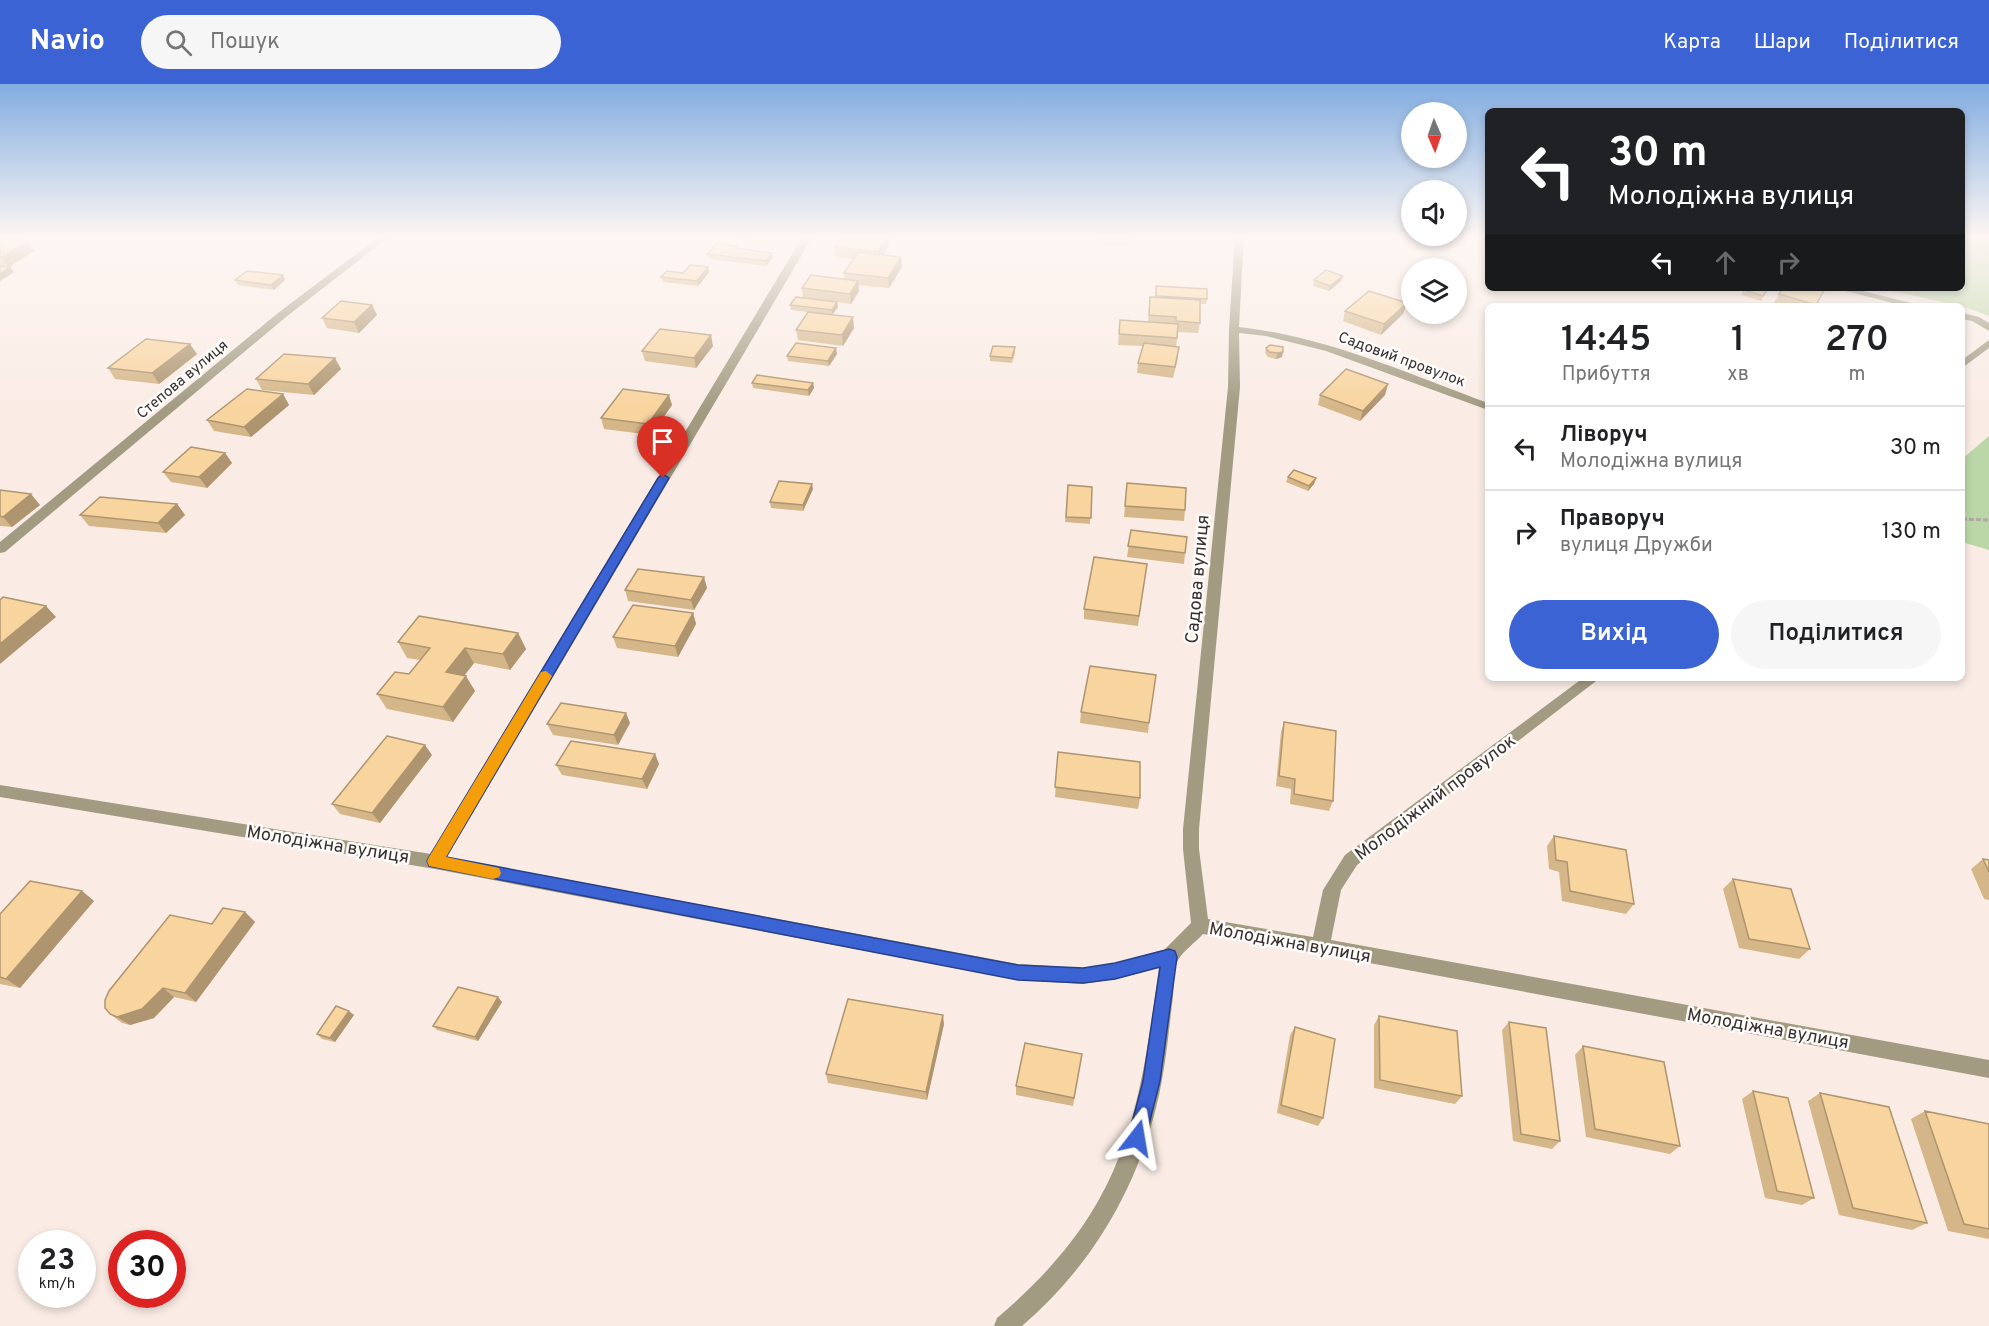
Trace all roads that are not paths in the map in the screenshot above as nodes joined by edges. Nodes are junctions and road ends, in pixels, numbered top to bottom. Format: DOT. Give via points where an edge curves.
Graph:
graph roads {
  1 [pos="309,294"];
  2 [pos="773,294"];
  3 [pos="1236,294"];
  4 [pos="1864,294"];
  5 [pos="1905,303"];
  6 [pos="1965,317"];
  7 [pos="1989,328"];
  8 [pos="1234,329"];
  9 [pos="1989,343"];
  10 [pos="1965,363"];
  11 [pos="1485,406"];
  12 [pos="0,549"];
  13 [pos="1589,681"];
  14 [pos="0,791"];
  15 [pos="435,861"];
  16 [pos="1200,926"];
  17 [pos="1321,946"];
  18 [pos="1169,957"];
  19 [pos="1989,1069"];
  20 [pos="1005,1326"];
  1 -- 12 [label="street, Степова вулиця"];
  2 -- 15 [label="street"];
  3 -- 8 [label="street, Садова вулиця"];
  4 -- 5 [label="street"];
  6 -- 7 [label="street"];
  8 -- 11 [label="street, Садовий провулок" via="1270,333 1325,347"];
  8 -- 16 [label="street, Садова вулиця" via="1234,387 1191,829"];
  9 -- 10 [label="street"];
  13 -- 17 [label="street, Молодіжний провулок" via="1351,860 1332,885"];
  14 -- 15 [label="street, Молодіжна вулиця"];
  15 -- 18 [label="street, Молодіжна вулиця" via="1018,972 1083,976"];
  16 -- 17 [label="street, Молодіжна вулиця"];
  16 -- 18 [label="street, Молодіжна вулиця"];
  17 -- 19 [label="street, Молодіжна вулиця"];
  18 -- 20 [label="street" via="1151,1081 1137,1138 1119,1184 1093,1233 1059,1277"];
}
